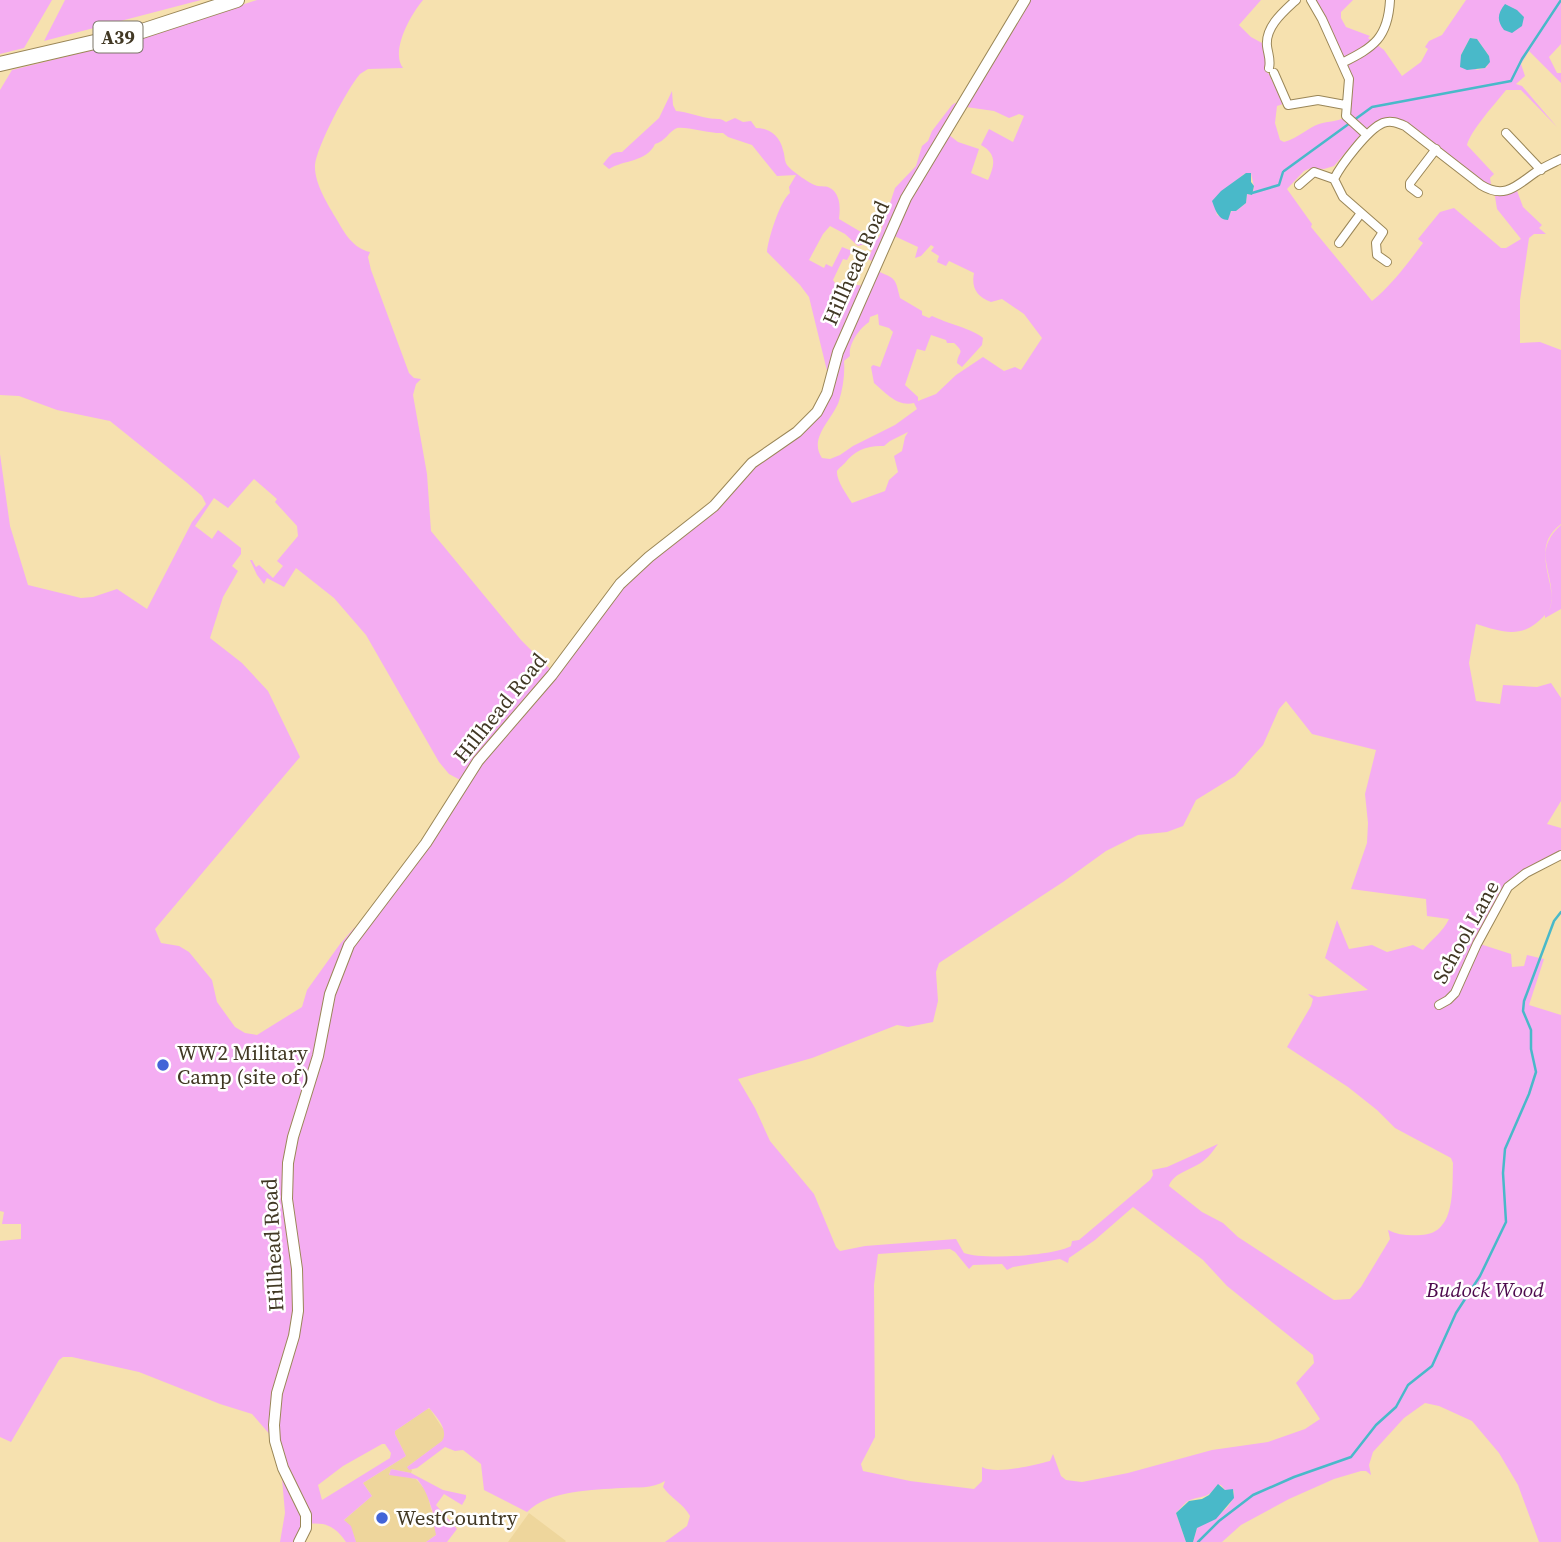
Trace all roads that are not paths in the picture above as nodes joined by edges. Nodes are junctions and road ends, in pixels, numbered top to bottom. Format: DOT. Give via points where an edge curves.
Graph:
graph roads {
  1 [pos="237,0"];
  2 [pos="1025,0"];
  3 [pos="1296,0"];
  4 [pos="1311,0"];
  5 [pos="1390,0"];
  6 [pos="1342,62"];
  7 [pos="0,64"];
  8 [pos="1345,105"];
  9 [pos="1506,133"];
  10 [pos="1367,135"];
  11 [pos="1436,149"];
  12 [pos="1561,159"];
  13 [pos="1541,170"];
  14 [pos="1334,179"];
  15 [pos="1299,185"];
  16 [pos="1418,193"];
  17 [pos="1361,213"];
  18 [pos="1339,243"];
  19 [pos="1387,262"];
  20 [pos="1561,855"];
  21 [pos="1438,1005"];
  22 [pos="299,1542"];
  1 -- 7 [label="highway, A39" via="179,21"];
  2 -- 22 [label="street, Hillhead Road" via="906,198 838,352 820,408 797,432 752,463 714,506 620,584 552,675 478,761 426,843 349,945 329,997 288,1171 298,1311 274,1425 283,1468 306,1516"];
  3 -- 8 [label="street" via="1264,37 1271,70 1288,108 1318,100"];
  4 -- 6 [label="street"];
  5 -- 6 [label="street" via="1379,38 1366,51"];
  6 -- 8 [label="street" via="1350,83"];
  8 -- 10 [label="street" via="1350,121"];
  9 -- 13 [label="street"];
  10 -- 11 [label="street" via="1381,124 1393,122"];
  10 -- 14 [label="street"];
  11 -- 13 [label="street" via="1494,190 1516,188"];
  11 -- 16 [label="street" via="1410,183"];
  12 -- 13 [label="street"];
  14 -- 15 [label="street" via="1314,172"];
  14 -- 17 [label="street" via="1340,194"];
  17 -- 18 [label="street"];
  17 -- 19 [label="street" via="1383,232 1376,243 1377,255"];
  20 -- 21 [label="street, School Lane" via="1508,887 1455,993"];
}
